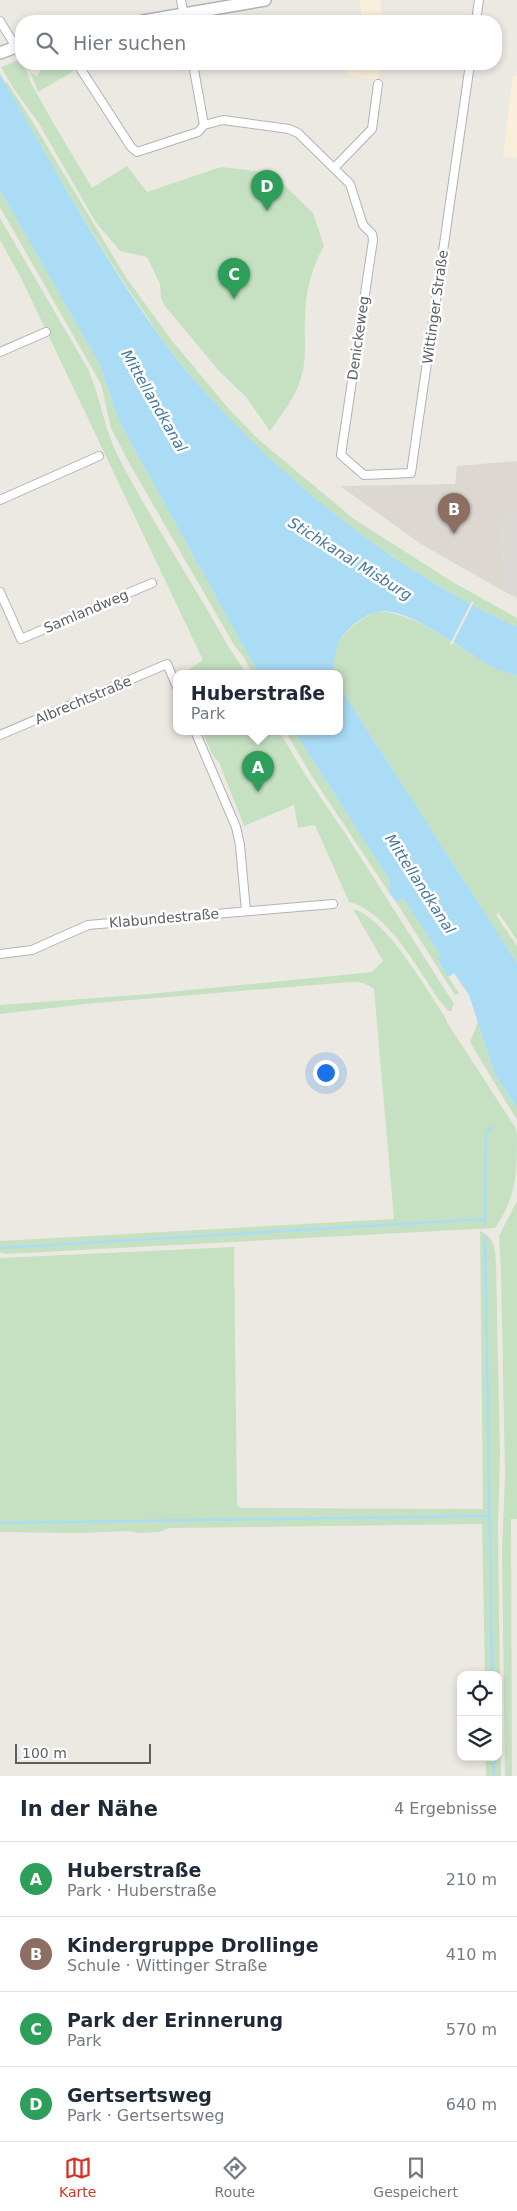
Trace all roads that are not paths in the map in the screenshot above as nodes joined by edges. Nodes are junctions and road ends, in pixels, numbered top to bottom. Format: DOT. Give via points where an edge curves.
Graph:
graph roads {
  1 [pos="181,0"];
  2 [pos="265,0"];
  3 [pos="479,0"];
  4 [pos="184,15"];
  5 [pos="198,15"];
  6 [pos="477,15"];
  7 [pos="0,21"];
  8 [pos="15,42"];
  9 [pos="15,47"];
  10 [pos="2,53"];
  11 [pos="81,70"];
  12 [pos="195,70"];
  13 [pos="469,70"];
  14 [pos="378,84"];
  15 [pos="204,125"];
  16 [pos="334,168"];
  17 [pos="46,332"];
  18 [pos="0,352"];
  19 [pos="341,455"];
  20 [pos="99,456"];
  21 [pos="0,500"];
  22 [pos="152,583"];
  23 [pos="0,592"];
  24 [pos="173,678"];
  25 [pos="197,735"];
  26 [pos="0,736"];
  27 [pos="333,904"];
  28 [pos="246,910"];
  29 [pos="0,954"];
  1 -- 4 [label="street"];
  2 -- 5 [label="main road"];
  3 -- 6 [label="street"];
  7 -- 8 [label="street"];
  9 -- 10 [label="main road"];
  11 -- 15 [label="street, Denickeweg" via="137,152 198,132"];
  12 -- 15 [label="street"];
  13 -- 19 [label="street, Wittinger Straße" via="411,473 364,474"];
  14 -- 16 [label="street" via="372,129"];
  15 -- 16 [label="street, Denickeweg" via="223,120 289,129 298,133"];
  16 -- 19 [label="street, Denickeweg" via="350,184 363,225 373,240"];
  17 -- 18 [label="street"];
  20 -- 21 [label="street"];
  22 -- 23 [label="street, Samlandweg" via="21,639"];
  24 -- 26 [label="street, Albrechtstraße" via="167,664"];
  25 -- 28 [label="street" via="236,827"];
  27 -- 28 [label="street, Klabundestraße"];
  28 -- 29 [label="street, Klabundestraße" via="88,925 32,950"];
}
